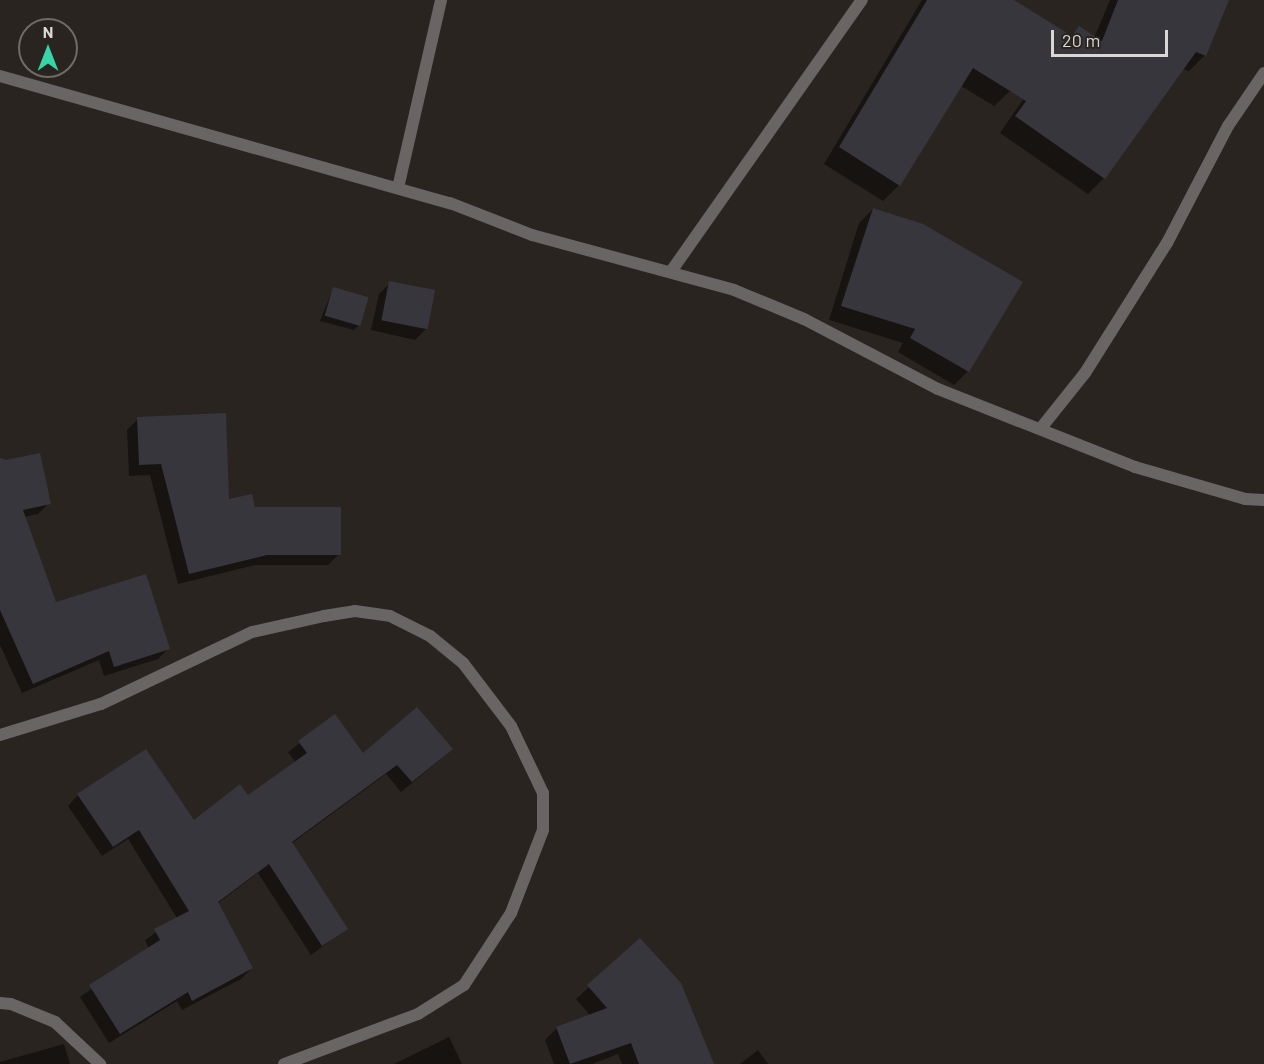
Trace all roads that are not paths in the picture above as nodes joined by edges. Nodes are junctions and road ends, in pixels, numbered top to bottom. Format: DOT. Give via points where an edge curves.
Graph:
graph roads {
  1 [pos="441,0"];
  2 [pos="862,0"];
  3 [pos="1264,73"];
  4 [pos="0,76"];
  5 [pos="398,188"];
  6 [pos="672,270"];
  7 [pos="1041,428"];
  8 [pos="1264,500"];
  9 [pos="0,735"];
  10 [pos="0,1003"];
  11 [pos="100,1064"];
  12 [pos="285,1064"];
  1 -- 5 [label="street"];
  2 -- 6 [label="street"];
  3 -- 7 [label="street" via="1228,126 1161,253 1085,373"];
  4 -- 5 [label="street"];
  5 -- 6 [label="street" via="450,202 532,235"];
  6 -- 7 [label="street" via="804,319 938,389"];
  7 -- 8 [label="street" via="1135,467 1245,499"];
  9 -- 12 [label="street" via="101,704 252,632 324,616 355,612 390,616 430,636 463,663 511,726 543,793 543,830 511,913 464,985 418,1014"];
  10 -- 11 [label="street" via="55,1022"];
}
